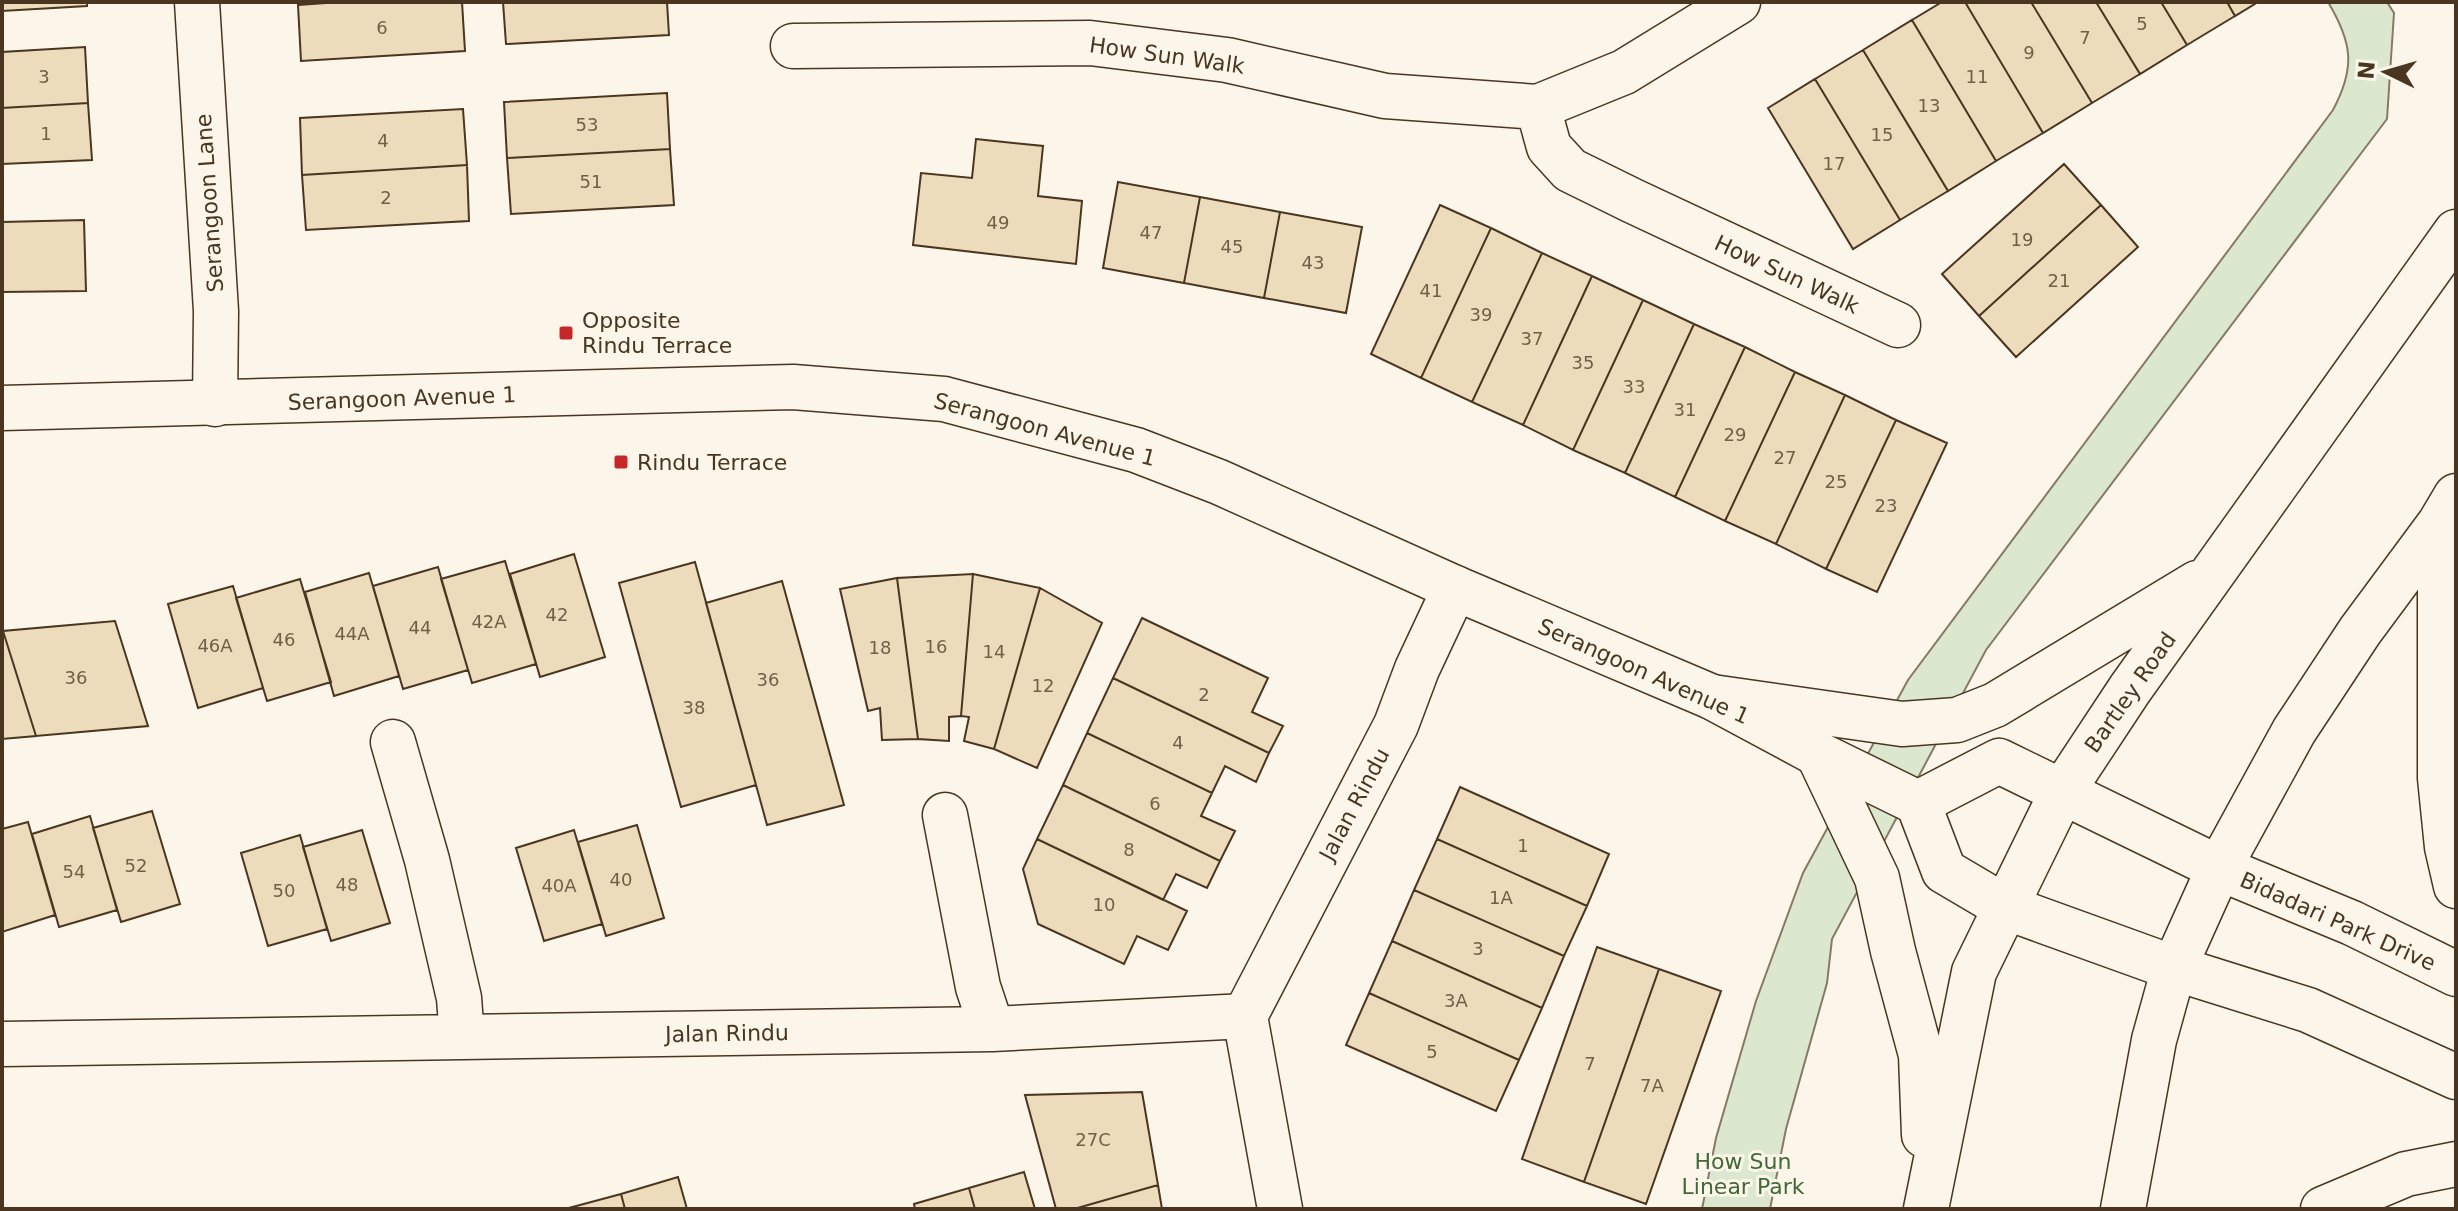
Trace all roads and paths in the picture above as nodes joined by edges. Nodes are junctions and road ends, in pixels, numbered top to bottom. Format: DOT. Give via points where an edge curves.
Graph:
graph roads {
  1 [pos="197,2"];
  2 [pos="1738,2"];
  3 [pos="793,46"];
  4 [pos="1538,107"];
  5 [pos="2456,232"];
  6 [pos="1898,325"];
  7 [pos="215,404"];
  8 [pos="2,408"];
  9 [pos="2448,510"];
  10 [pos="2216,571"];
  11 [pos="1455,588"];
  12 [pos="1712,697"];
  13 [pos="393,742"];
  14 [pos="1818,754"];
  15 [pos="2062,792"];
  16 [pos="1918,803"];
  17 [pos="945,815"];
  18 [pos="2219,868"];
  19 [pos="2456,886"];
  20 [pos="2005,907"];
  21 [pos="2174,968"];
  22 [pos="2456,974"];
  23 [pos="1245,1016"];
  24 [pos="992,1029"];
  25 [pos="462,1037"];
  26 [pos="2,1044"];
  27 [pos="2456,1077"];
  28 [pos="2456,1164"];
  29 [pos="1926,1205"];
  30 [pos="1280,1209"];
  31 [pos="2123,1209"];
  32 [pos="2323,1209"];
  1 -- 7 [label="main road, Serangoon Lane" via="216,311"];
  2 -- 4 [label="main road, How Sun Walk" via="1624,72"];
  3 -- 4 [label="main road, How Sun Walk" via="1090,43 1227,60 1385,96"];
  4 -- 6 [label="main road, How Sun Walk" via="1549,147 1570,170"];
  5 -- 10 [label="main road, Bartley Road"];
  7 -- 8 [label="main road, Serangoon Avenue 1"];
  7 -- 11 [label="main road, Serangoon Avenue 1" via="793,387 944,399 1136,450"];
  9 -- 18 [label="main road" via="2294,731"];
  9 -- 19 [label="main road" via="2440,778"];
  10 -- 12 [label="main road" via="1995,705 1957,720 1902,724"];
  10 -- 15 [label="main road, Bartley Road"];
  11 -- 12 [label="main road, Serangoon Avenue 1"];
  11 -- 23 [label="main road, Jalan Rindu" via="1396,725"];
  12 -- 14 [label="main road, Serangoon Avenue 1"];
  13 -- 25 [label="main road" via="427,860 459,998"];
  14 -- 16 [label="main road, Serangoon Avenue 1"];
  14 -- 29 [label="main road" via="1877,878 1921,1055"];
  15 -- 16 [label="main road" via="1999,761"];
  15 -- 18 [label="main road"];
  15 -- 20 [label="main road, Bartley Road"];
  16 -- 20 [label="main road" via="1944,871"];
  17 -- 24 [label="main road" via="978,987"];
  18 -- 21 [label="main road"];
  18 -- 22 [label="main road, Bidadari Park Drive" via="2352,923"];
  20 -- 21 [label="main road"];
  20 -- 29 [label="main road, Bartley Road" via="1974,972"];
  21 -- 27 [label="main road" via="2308,1010"];
  21 -- 31 [label="main road" via="2154,1040"];
  23 -- 24 [label="main road, Jalan Rindu"];
  23 -- 30 [label="main road"];
  24 -- 25 [label="main road, Jalan Rindu"];
  25 -- 26 [label="main road, Jalan Rindu"];
  28 -- 32 [label="main road" via="2406,1174"];
}
